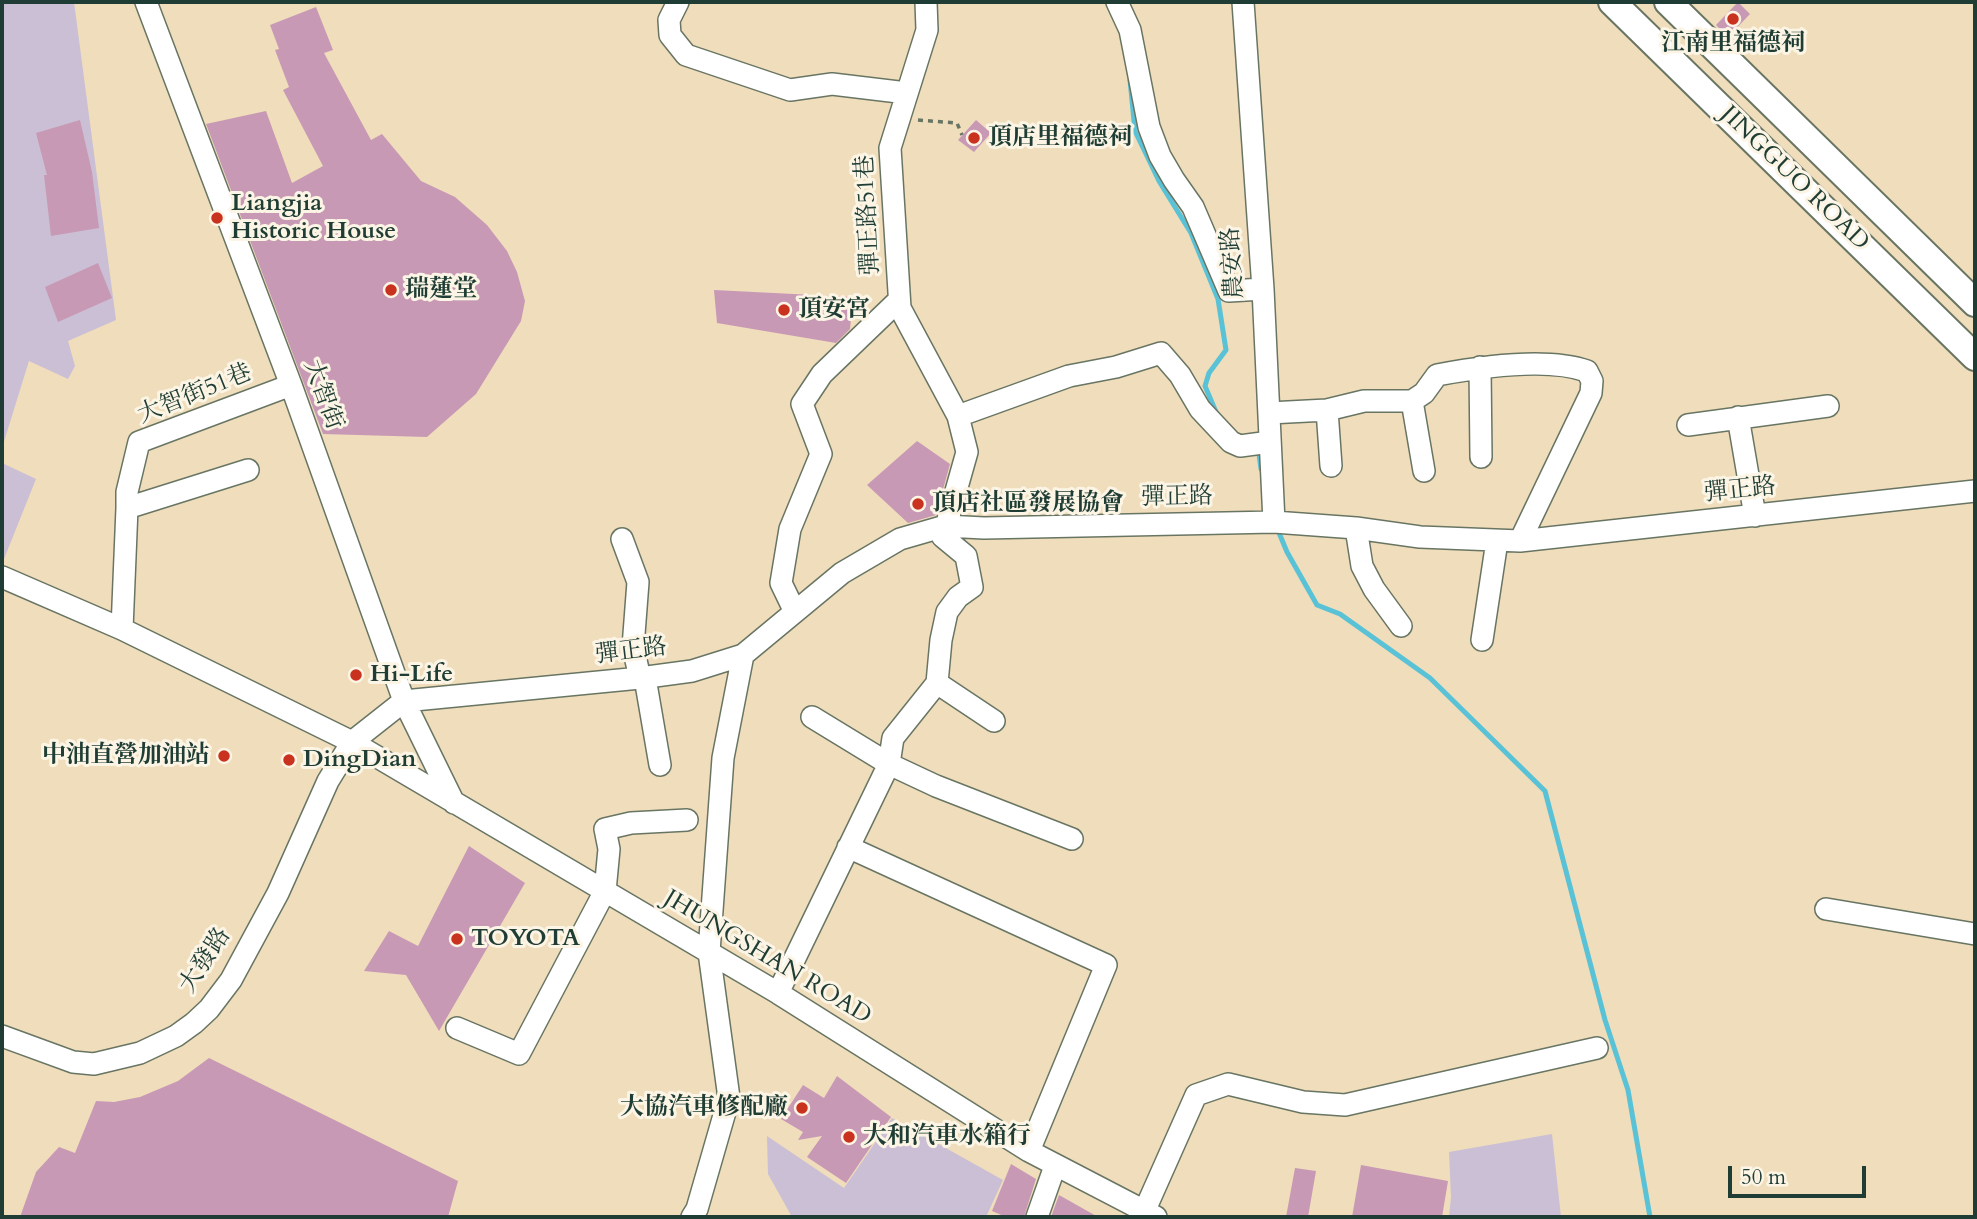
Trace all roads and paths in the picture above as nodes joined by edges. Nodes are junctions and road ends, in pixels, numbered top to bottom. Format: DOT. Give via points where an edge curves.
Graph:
graph roads {
  1 [pos="146,2"];
  2 [pos="678,2"];
  3 [pos="926,2"];
  4 [pos="1117,2"];
  5 [pos="1243,2"];
  6 [pos="1612,2"];
  7 [pos="1668,2"];
  8 [pos="907,93"];
  9 [pos="899,119"];
  10 [pos="962,135"];
  11 [pos="1263,289"];
  12 [pos="899,300"];
  13 [pos="1975,303"];
  14 [pos="1975,357"];
  15 [pos="1480,367"];
  16 [pos="291,385"];
  17 [pos="1412,401"];
  18 [pos="1828,406"];
  19 [pos="1328,410"];
  20 [pos="1269,413"];
  21 [pos="958,416"];
  22 [pos="1738,417"];
  23 [pos="1688,425"];
  24 [pos="1270,442"];
  25 [pos="1481,457"];
  26 [pos="1331,466"];
  27 [pos="248,470"];
  28 [pos="1424,471"];
  29 [pos="1975,491"];
  30 [pos="127,508"];
  31 [pos="1755,516"];
  32 [pos="1274,522"];
  33 [pos="945,526"];
  34 [pos="1356,528"];
  35 [pos="622,538"];
  36 [pos="1497,541"];
  37 [pos="1520,541"];
  38 [pos="2,577"];
  39 [pos="795,612"];
  40 [pos="1401,626"];
  41 [pos="122,629"];
  42 [pos="1482,640"];
  43 [pos="743,655"];
  44 [pos="643,678"];
  45 [pos="937,683"];
  46 [pos="404,701"];
  47 [pos="812,717"];
  48 [pos="995,721"];
  49 [pos="352,742"];
  50 [pos="889,764"];
  51 [pos="660,765"];
  52 [pos="454,804"];
  53 [pos="687,820"];
  54 [pos="1072,839"];
  55 [pos="848,848"];
  56 [pos="605,891"];
  57 [pos="1826,909"];
  58 [pos="1975,934"];
  59 [pos="709,953"];
  60 [pos="778,993"];
  61 [pos="457,1028"];
  62 [pos="2,1036"];
  63 [pos="1597,1048"];
  64 [pos="1029,1151"];
  65 [pos="1055,1166"];
  66 [pos="1150,1215"];
  67 [pos="692,1217"];
  68 [pos="1037,1217"];
  1 -- 16 [label="street, 大智街"];
  2 -- 8 [label="street" via="669,20 670,35 686,55 790,90 832,84"];
  3 -- 8 [label="street, 彈正路51巷" via="927,30"];
  4 -- 11 [label="street" via="1130,30 1149,127 1160,156 1193,207 1229,291"];
  5 -- 11 [label="street, 農安路"];
  6 -- 14 [label="main road, JINGGUO ROAD"];
  7 -- 13 [label="main road, JINGGUO ROAD"];
  8 -- 9 [label="street, 彈正路51巷"];
  9 -- 10 [label="path" via="957,123"];
  9 -- 12 [label="street, 彈正路51巷" via="890,148"];
  11 -- 20 [label="street, 農安路"];
  12 -- 21 [label="street, 彈正路51巷"];
  12 -- 39 [label="street" via="822,374 802,404 821,454 790,529 781,583"];
  15 -- 17 [label="street" via="1437,375"];
  15 -- 25 [label="street"];
  15 -- 37 [label="street" via="1569,365 1587,371 1592,381 1591,393"];
  16 -- 30 [label="street, 大智街51巷" via="139,442"];
  16 -- 46 [label="street, 大智街"];
  17 -- 19 [label="street" via="1364,401"];
  17 -- 28 [label="street"];
  18 -- 22 [label="street"];
  19 -- 20 [label="street"];
  19 -- 26 [label="street"];
  20 -- 24 [label="street, 農安路"];
  21 -- 24 [label="street" via="1069,376 1161,353 1200,409 1231,442 1240,446"];
  21 -- 33 [label="street, 彈正路51巷" via="967,452"];
  22 -- 23 [label="street"];
  22 -- 31 [label="street"];
  24 -- 32 [label="street, 農安路"];
  27 -- 30 [label="street"];
  29 -- 31 [label="street, 彈正路"];
  30 -- 41 [label="street"];
  31 -- 37 [label="street, 彈正路"];
  32 -- 33 [label="street, 彈正路"];
  32 -- 34 [label="street, 彈正路"];
  33 -- 39 [label="street, 彈正路" via="900,538 842,573"];
  33 -- 45 [label="street" via="943,537 966,556 972,587 947,612"];
  34 -- 36 [label="street, 彈正路"];
  34 -- 40 [label="street" via="1362,566"];
  35 -- 44 [label="street" via="638,582 633,647"];
  36 -- 37 [label="street, 彈正路"];
  36 -- 42 [label="street"];
  38 -- 41 [label="street, JHUNGSHAN ROAD"];
  39 -- 43 [label="street, 彈正路"];
  41 -- 49 [label="street, JHUNGSHAN ROAD"];
  43 -- 44 [label="street, 彈正路" via="692,671"];
  43 -- 59 [label="street" via="723,758"];
  44 -- 46 [label="street, 彈正路"];
  44 -- 51 [label="street"];
  45 -- 48 [label="street"];
  45 -- 50 [label="street" via="893,738"];
  46 -- 49 [label="street"];
  46 -- 52 [label="street, 大智街"];
  47 -- 50 [label="street"];
  49 -- 52 [label="street, JHUNGSHAN ROAD"];
  49 -- 62 [label="street, 大發路" via="328,780 278,893 231,980 194,1023 140,1054 93,1063 73,1062"];
  50 -- 54 [label="street"];
  50 -- 55 [label="street"];
  52 -- 56 [label="street, JHUNGSHAN ROAD"];
  53 -- 56 [label="street" via="606,829"];
  55 -- 60 [label="street"];
  55 -- 64 [label="street" via="1106,965"];
  56 -- 59 [label="street, JHUNGSHAN ROAD"];
  56 -- 61 [label="street" via="519,1054"];
  57 -- 58 [label="street"];
  59 -- 60 [label="street, JHUNGSHAN ROAD"];
  59 -- 67 [label="street" via="729,1098"];
  60 -- 64 [label="street, JHUNGSHAN ROAD"];
  63 -- 66 [label="street" via="1345,1105 1303,1102 1228,1084 1196,1095"];
  64 -- 65 [label="street, JHUNGSHAN ROAD"];
  65 -- 66 [label="street, JHUNGSHAN ROAD"];
  65 -- 68 [label="street"];
}
